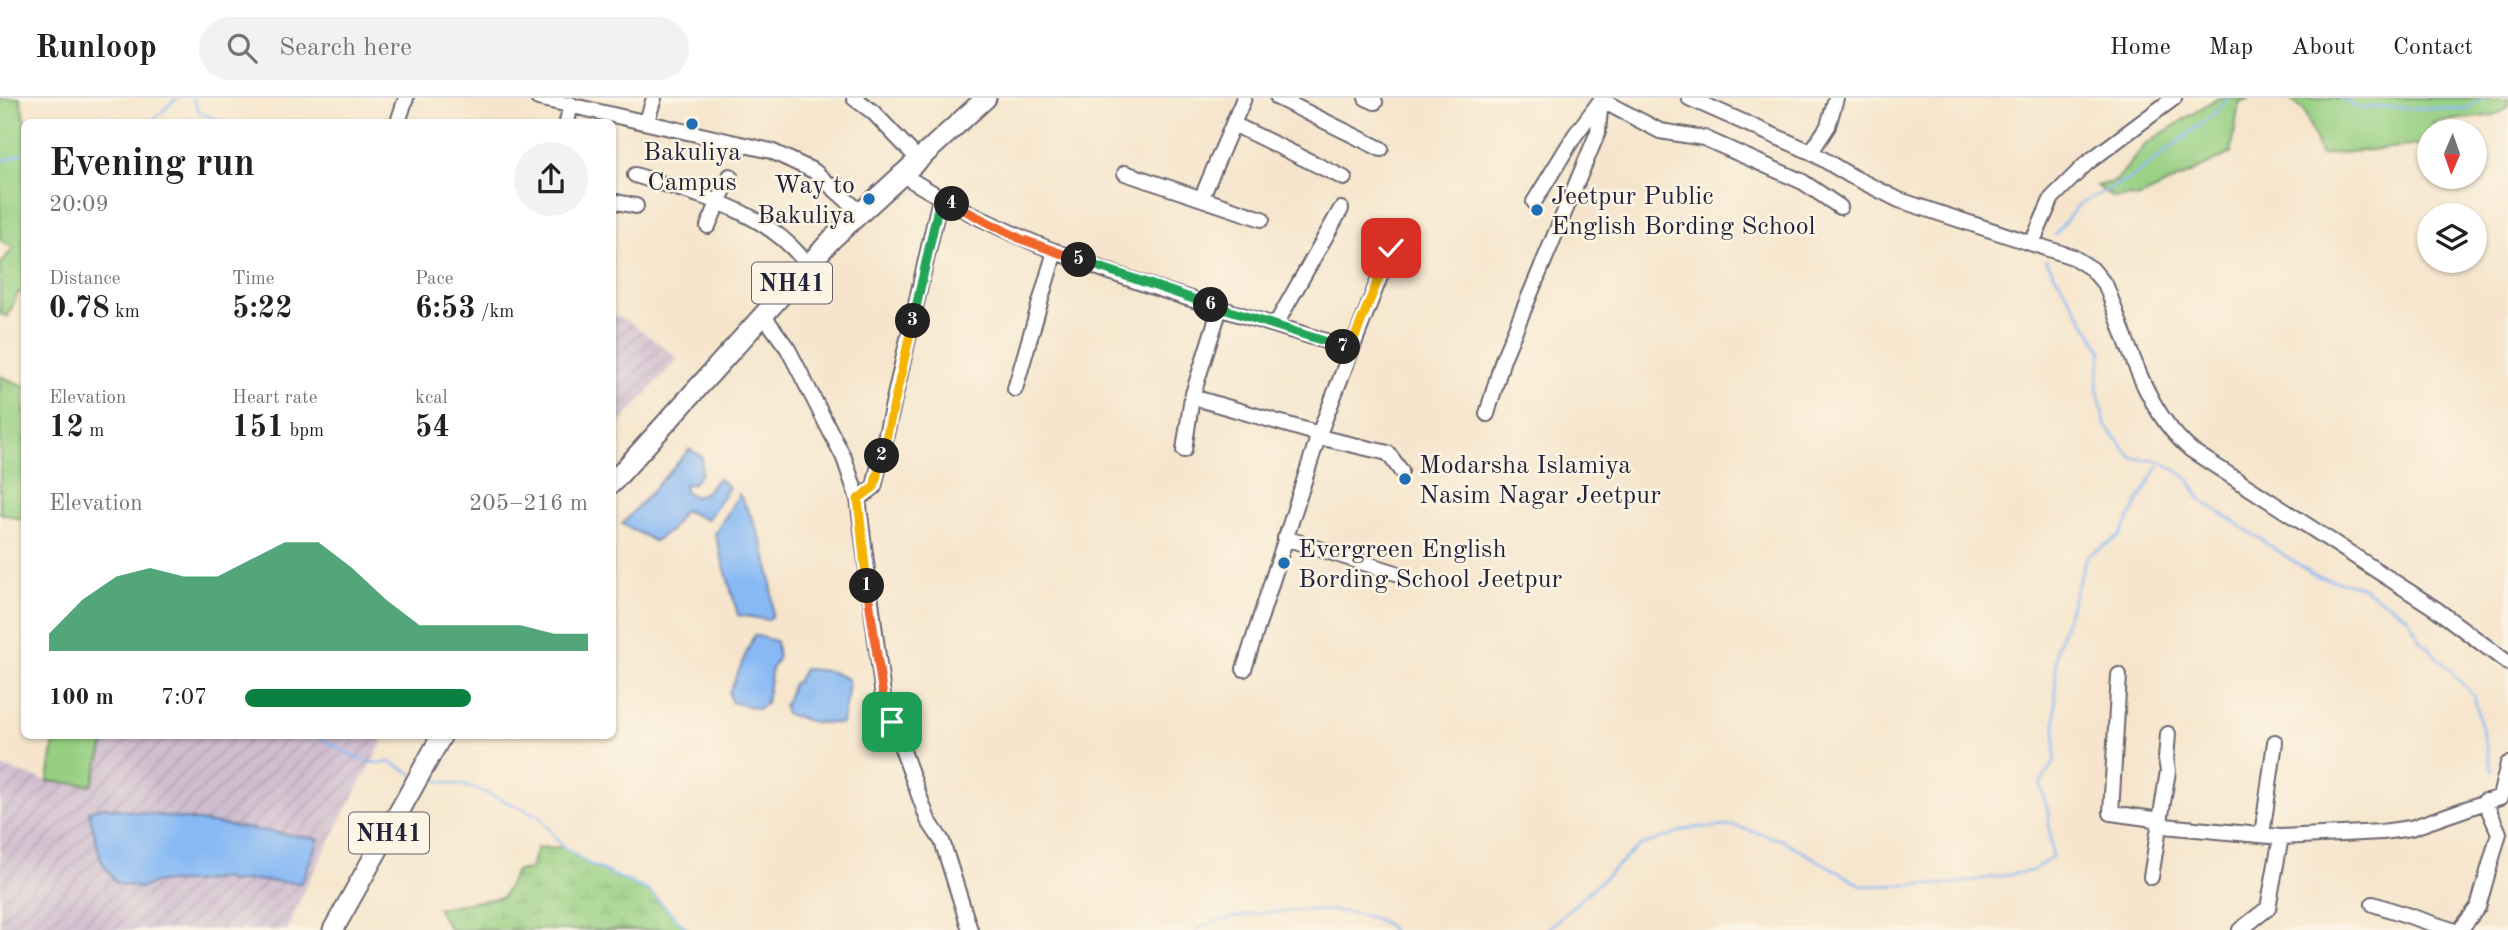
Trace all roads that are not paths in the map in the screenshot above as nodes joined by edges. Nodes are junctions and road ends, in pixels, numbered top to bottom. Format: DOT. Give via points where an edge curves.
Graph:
graph roads {
  1 [pos="406,98"];
  2 [pos="538,98"];
  3 [pos="654,98"];
  4 [pos="853,98"];
  5 [pos="986,98"];
  6 [pos="1244,98"];
  7 [pos="1278,98"];
  8 [pos="1689,98"];
  9 [pos="1836,98"];
  10 [pos="2174,98"];
  11 [pos="1601,99"];
  12 [pos="563,101"];
  13 [pos="399,119"];
  14 [pos="566,119"];
  15 [pos="647,121"];
  16 [pos="1233,124"];
  17 [pos="1381,149"];
  18 [pos="1811,152"];
  19 [pos="917,158"];
  20 [pos="900,173"];
  21 [pos="1125,173"];
  22 [pos="635,174"];
  23 [pos="730,176"];
  24 [pos="1344,178"];
  25 [pos="1202,197"];
  26 [pos="940,199"];
  27 [pos="616,202"];
  28 [pos="721,202"];
  29 [pos="1534,202"];
  30 [pos="636,206"];
  31 [pos="1840,207"];
  32 [pos="1341,209"];
  33 [pos="860,212"];
  34 [pos="1262,219"];
  35 [pos="708,226"];
  36 [pos="2032,243"];
  37 [pos="1391,248"];
  38 [pos="1055,251"];
  39 [pos="808,265"];
  40 [pos="1220,308"];
  41 [pos="764,316"];
  42 [pos="1276,324"];
  43 [pos="1350,349"];
  44 [pos="1015,389"];
  45 [pos="1192,397"];
  46 [pos="1487,414"];
  47 [pos="1319,434"];
  48 [pos="1184,450"];
  49 [pos="1401,471"];
  50 [pos="616,479"];
  51 [pos="858,499"];
  52 [pos="1285,538"];
  53 [pos="1396,573"];
  54 [pos="2508,663"];
  55 [pos="1244,669"];
  56 [pos="2119,675"];
  57 [pos="2168,734"];
  58 [pos="440,739"];
  59 [pos="2275,742"];
  60 [pos="2508,764"];
  61 [pos="2484,802"];
  62 [pos="2161,820"];
  63 [pos="2262,835"];
  64 [pos="2281,837"];
  65 [pos="2151,877"];
  66 [pos="2372,904"];
  67 [pos="333,930"];
  68 [pos="970,930"];
  69 [pos="2240,930"];
  70 [pos="2452,930"];
  71 [pos="2460,930"];
  1 -- 13 [label="street"];
  2 -- 12 [label="street"];
  3 -- 15 [label="street"];
  4 -- 19 [label="street"];
  5 -- 19 [label="highway, NH41"];
  6 -- 16 [label="street"];
  7 -- 17 [label="street"];
  8 -- 18 [label="street"];
  9 -- 18 [label="street" via="1828,126"];
  10 -- 36 [label="street" via="2087,163 2052,198"];
  11 -- 29 [label="street"];
  11 -- 31 [label="street" via="1660,131 1704,138 1802,182"];
  11 -- 46 [label="street" via="1598,132 1503,359"];
  12 -- 14 [label="street"];
  12 -- 15 [label="street"];
  15 -- 33 [label="street" via="771,151 814,171"];
  16 -- 24 [label="street"];
  16 -- 25 [label="street"];
  18 -- 36 [label="street" via="1899,200"];
  19 -- 20 [label="highway, NH41"];
  20 -- 26 [label="street"];
  20 -- 33 [label="highway, NH41"];
  21 -- 25 [label="street"];
  22 -- 28 [label="street"];
  23 -- 28 [label="street"];
  25 -- 34 [label="street"];
  26 -- 38 [label="street"];
  26 -- 51 [label="street" via="874,487"];
  27 -- 30 [label="street"];
  28 -- 35 [label="street"];
  28 -- 39 [label="street" via="769,227"];
  32 -- 42 [label="street"];
  33 -- 39 [label="highway, NH41"];
  36 -- 54 [label="street" via="2073,257 2106,286 2158,414 2182,443 2436,609"];
  37 -- 43 [label="street"];
  38 -- 40 [label="street"];
  38 -- 44 [label="street"];
  39 -- 41 [label="highway, NH41"];
  40 -- 42 [label="street"];
  40 -- 45 [label="street"];
  41 -- 50 [label="highway, NH41"];
  41 -- 51 [label="street" via="788,349 838,446"];
  42 -- 43 [label="street"];
  43 -- 47 [label="street"];
  45 -- 47 [label="street"];
  45 -- 48 [label="street"];
  47 -- 49 [label="street" via="1388,453"];
  47 -- 52 [label="street"];
  51 -- 68 [label="street" via="883,696 928,820 942,842"];
  52 -- 53 [label="street"];
  52 -- 55 [label="street"];
  56 -- 62 [label="street" via="2111,813"];
  57 -- 62 [label="street"];
  58 -- 67 [label="highway, NH41"];
  59 -- 63 [label="street"];
  60 -- 61 [label="street" via="2500,797"];
  61 -- 64 [label="street" via="2411,828"];
  61 -- 71 [label="street" via="2499,833 2478,906"];
  62 -- 63 [label="street" via="2164,826"];
  62 -- 65 [label="street"];
  63 -- 64 [label="street"];
  64 -- 69 [label="street" via="2268,908"];
  66 -- 70 [label="street"];
}
